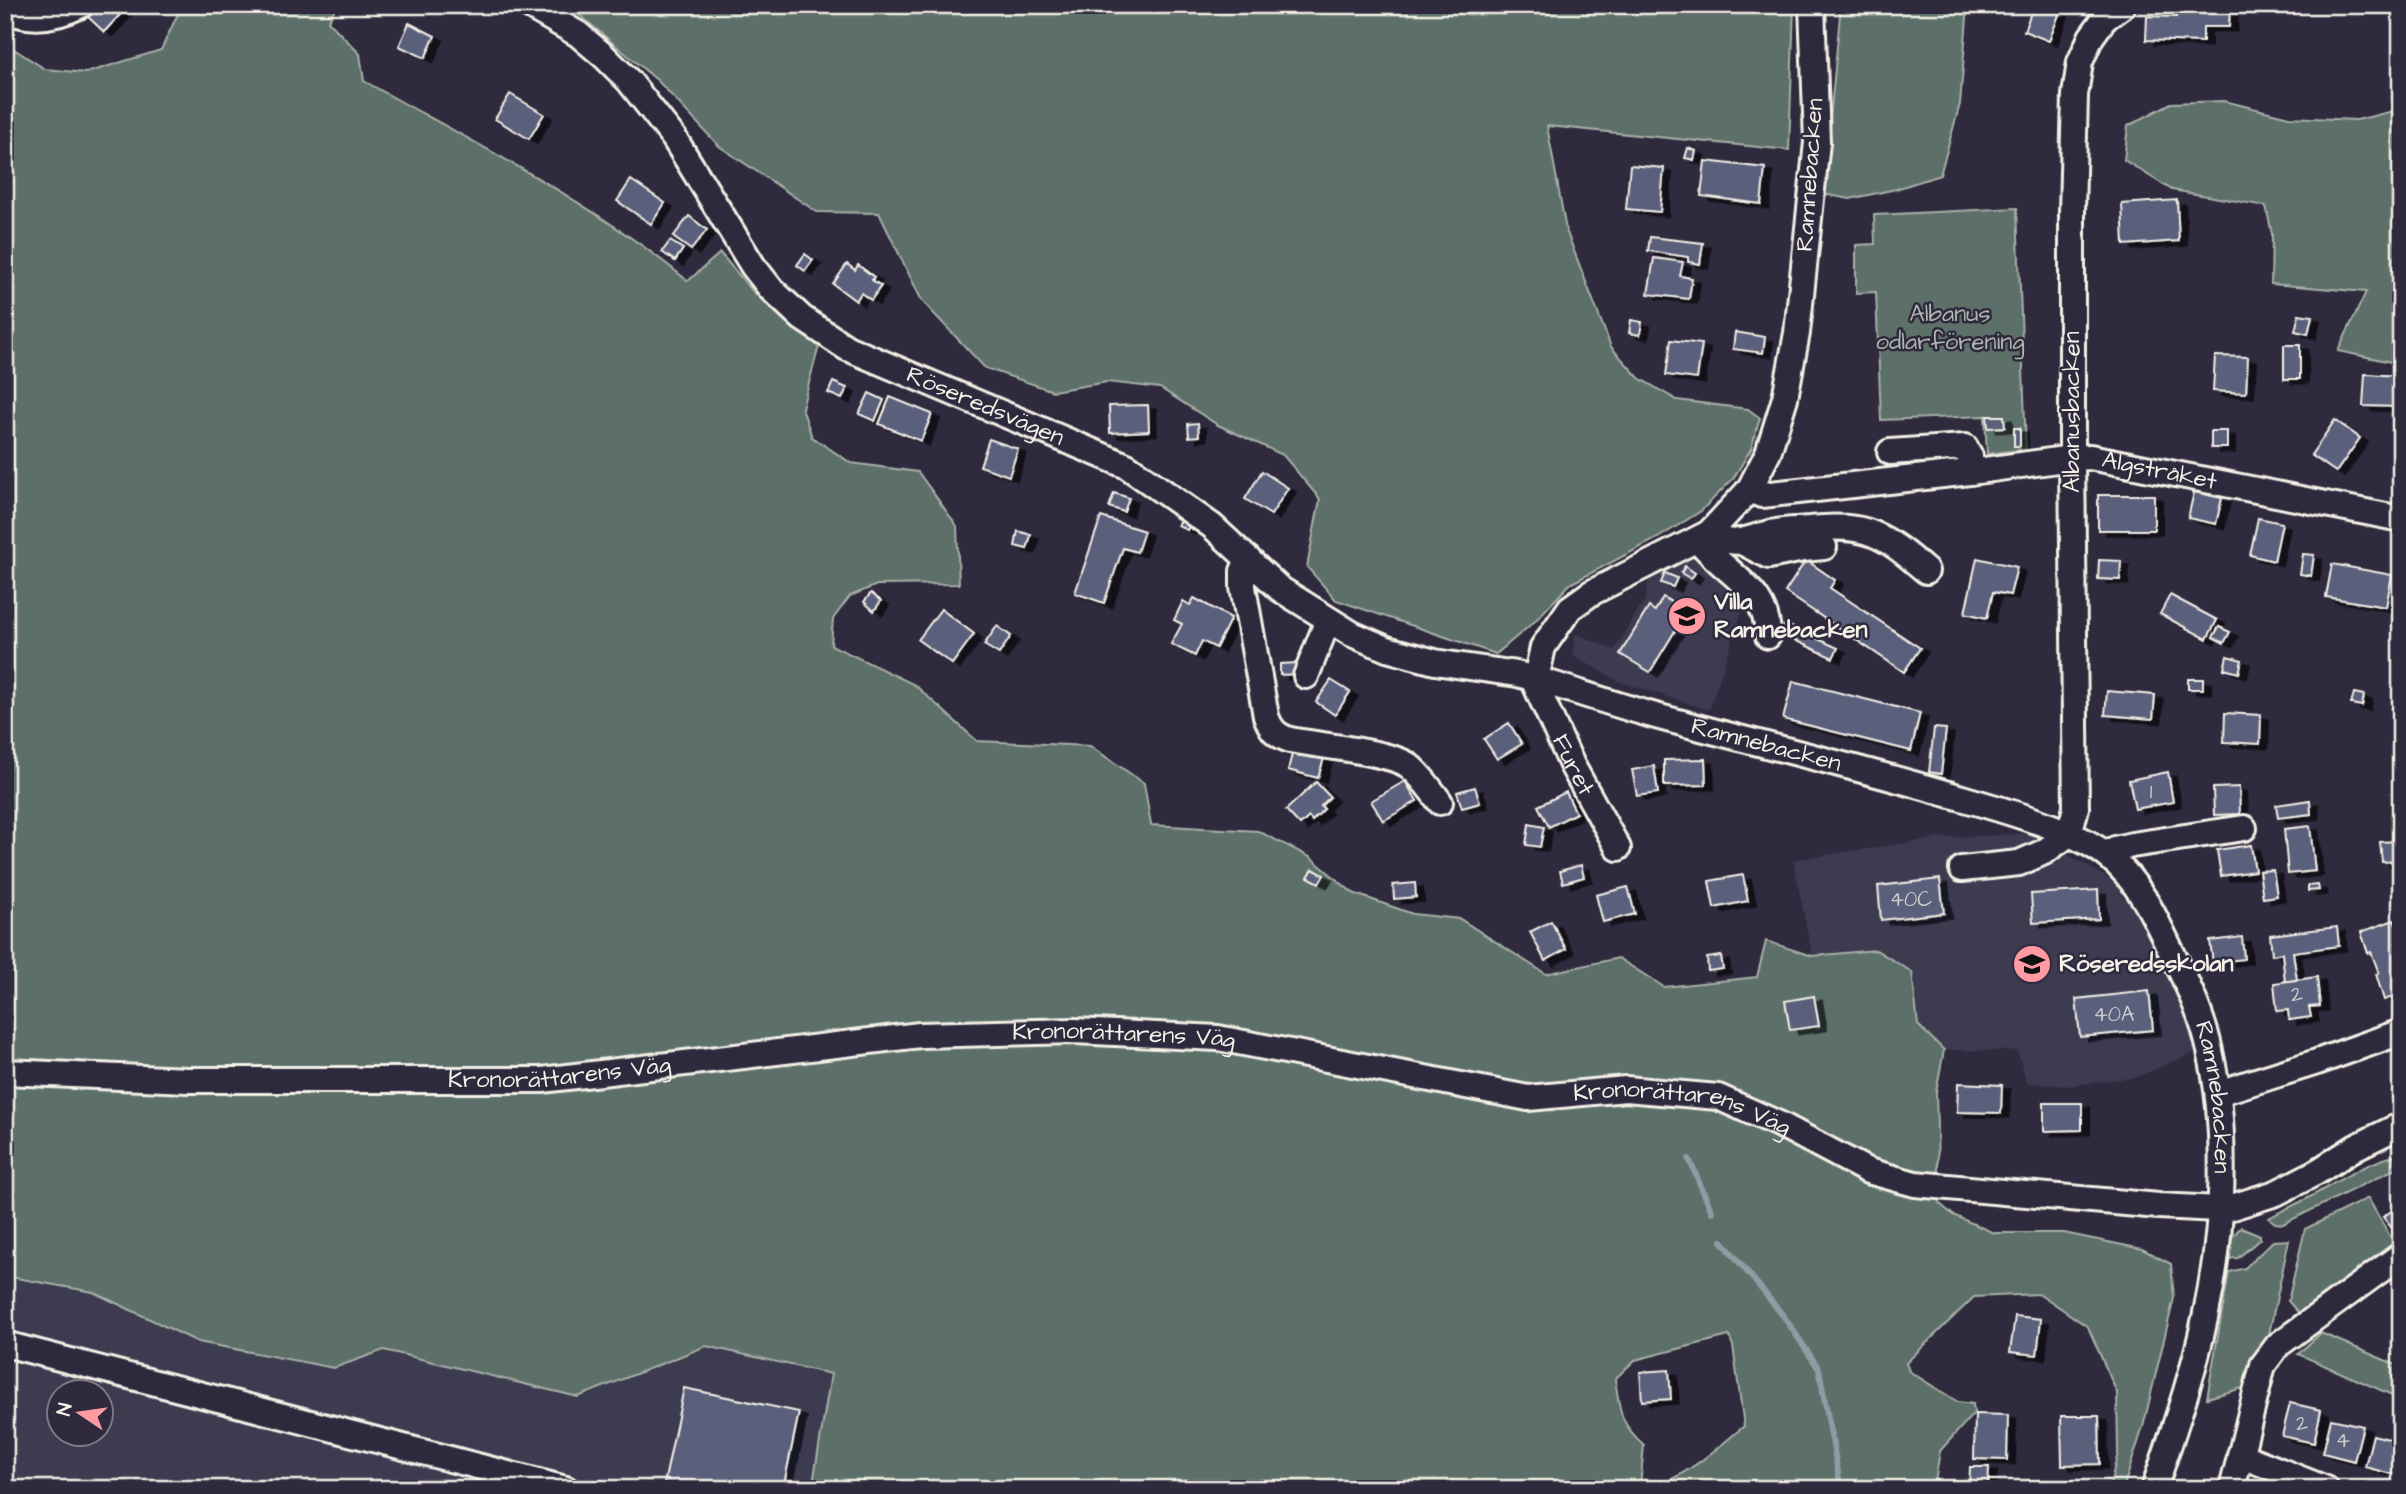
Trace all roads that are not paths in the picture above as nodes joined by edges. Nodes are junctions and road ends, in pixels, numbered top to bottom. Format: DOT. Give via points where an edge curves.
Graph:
graph roads {
  1 [pos="81,5"];
  2 [pos="528,5"];
  3 [pos="1812,5"];
  4 [pos="2123,5"];
  5 [pos="17,14"];
  6 [pos="1890,452"];
  7 [pos="2072,457"];
  8 [pos="1970,471"];
  9 [pos="1749,490"];
  10 [pos="2401,519"];
  11 [pos="1704,536"];
  12 [pos="1740,541"];
  13 [pos="1824,547"];
  14 [pos="1248,559"];
  15 [pos="1926,571"];
  16 [pos="1328,620"];
  17 [pos="1768,636"];
  18 [pos="1307,676"];
  19 [pos="1536,679"];
  20 [pos="1440,802"];
  21 [pos="2244,828"];
  22 [pos="2069,834"];
  23 [pos="1618,848"];
  24 [pos="2108,856"];
  25 [pos="1962,869"];
  26 [pos="2401,1032"];
  27 [pos="5,1072"];
  28 [pos="2218,1093"];
  29 [pos="2401,1125"];
  30 [pos="2218,1209"];
  31 [pos="2401,1255"];
  32 [pos="5,1344"];
  33 [pos="2240,1455"];
  34 [pos="566,1489"];
  35 [pos="2154,1489"];
  36 [pos="2232,1489"];
  37 [pos="2326,1489"];
  1 -- 5 [label="street" via="41,17"];
  2 -- 14 [label="street, Röseredsvägen" via="578,34 636,90 674,138 753,266 802,318 847,348 1127,466 1212,526"];
  3 -- 9 [label="street, Ramnebacken" via="1817,142 1797,333 1786,398 1768,453"];
  4 -- 7 [label="street, Albanusbacken" via="2104,19 2091,37 2080,62 2075,95"];
  6 -- 8 [label="street" via="1965,447"];
  7 -- 8 [label="street, Älgstråket"];
  7 -- 10 [label="street, Älgstråket"];
  7 -- 22 [label="street, Albanusbacken" via="2076,808"];
  8 -- 9 [label="street, Älgstråket" via="1762,495"];
  9 -- 11 [label="street, Ramnebacken"];
  11 -- 12 [label="street"];
  11 -- 17 [label="street" via="1761,603"];
  11 -- 19 [label="street, Ramnebacken" via="1570,608 1543,647"];
  12 -- 13 [label="street" via="1769,556"];
  12 -- 15 [label="street" via="1773,532 1859,528 1895,545"];
  14 -- 16 [label="street, Röseredsvägen" via="1280,589"];
  14 -- 20 [label="street" via="1243,587 1270,727 1290,740 1405,763"];
  16 -- 18 [label="street"];
  16 -- 19 [label="street, Röseredsvägen" via="1387,649"];
  19 -- 22 [label="street, Ramnebacken" via="1650,714 1861,768"];
  19 -- 23 [label="street, Furet" via="1572,765"];
  21 -- 24 [label="street" via="2132,845"];
  22 -- 24 [label="street, Ramnebacken"];
  22 -- 25 [label="street" via="2019,863"];
  24 -- 28 [label="street, Ramnebacken" via="2142,894 2186,981 2210,1048"];
  26 -- 28 [label="street"];
  27 -- 30 [label="street, Kronorättarens Väg" via="188,1080 542,1080 920,1035 1074,1031 1219,1038 1528,1098 1626,1089 1718,1097 1868,1171 1915,1184"];
  28 -- 30 [label="street, Ramnebacken"];
  29 -- 30 [label="street, Kronorättarens Väg" via="2276,1193"];
  30 -- 35 [label="street, Ramnebacken" via="2206,1316"];
  31 -- 33 [label="street" via="2278,1345 2263,1364"];
  32 -- 34 [label="street"];
  33 -- 36 [label="street"];
  33 -- 37 [label="street"];
}
